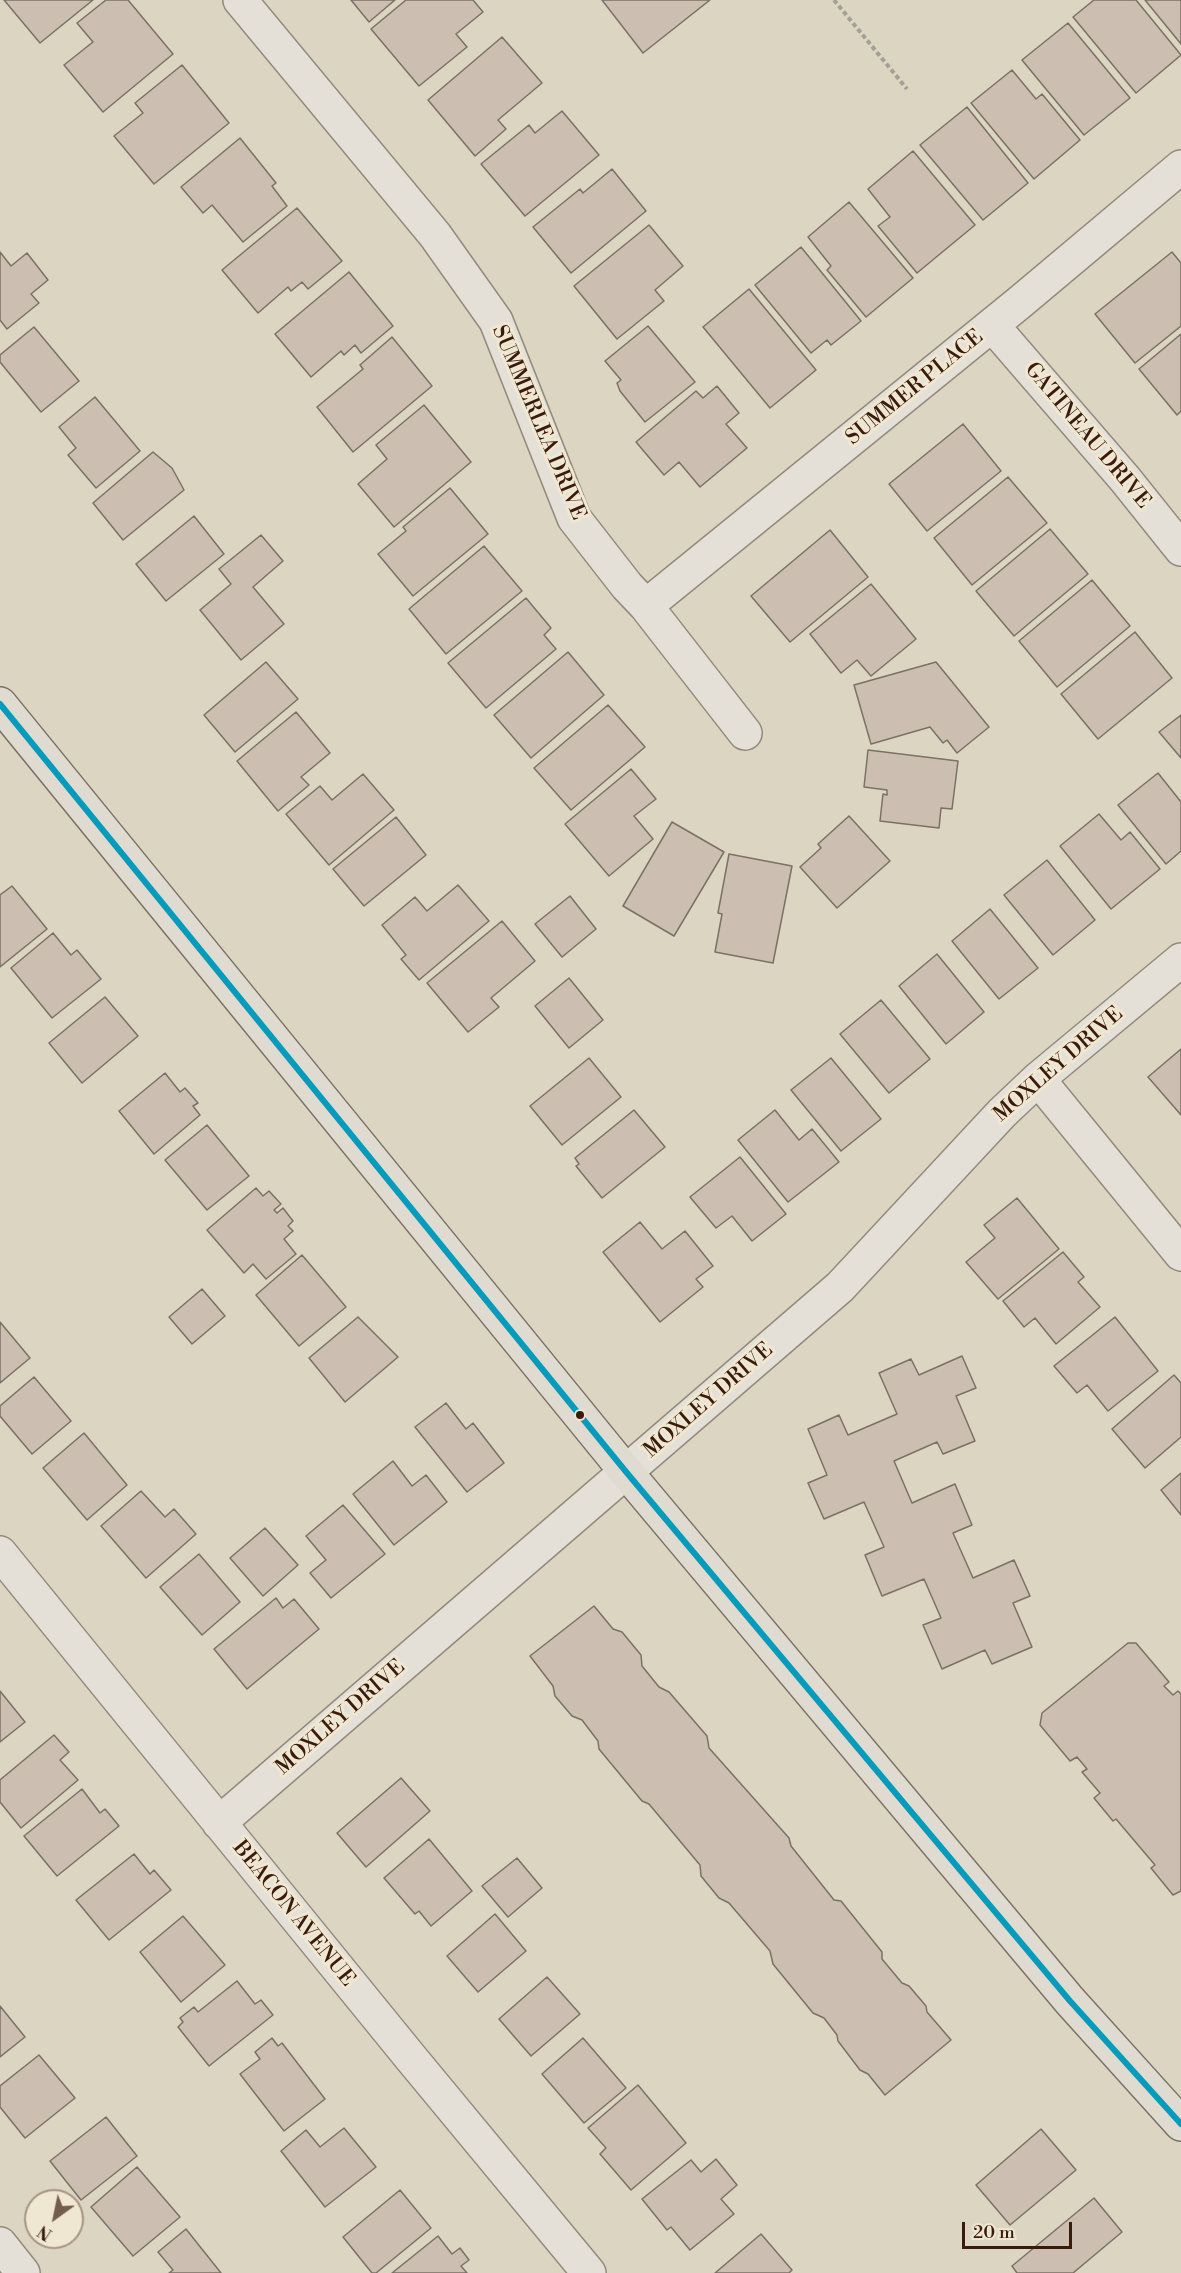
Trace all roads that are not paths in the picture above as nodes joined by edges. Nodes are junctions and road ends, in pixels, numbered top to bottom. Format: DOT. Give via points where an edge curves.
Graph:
graph roads {
  1 [pos="240,0"];
  2 [pos="1181,167"];
  3 [pos="992,325"];
  4 [pos="1181,549"];
  5 [pos="646,606"];
  6 [pos="0,704"];
  7 [pos="745,733"];
  8 [pos="1181,960"];
  9 [pos="1038,1079"];
  10 [pos="1181,1254"];
  11 [pos="627,1473"];
  12 [pos="0,1553"];
  13 [pos="219,1823"];
  14 [pos="1181,2124"];
  15 [pos="0,2244"];
  16 [pos="23,2273"];
  17 [pos="589,2273"];
  1 -- 5 [label="street, SUMMERLEA DRIVE" via="435,235 495,321 574,518"];
  2 -- 3 [label="street, SUMMER PLACE"];
  3 -- 4 [label="street, GATINEAU DRIVE"];
  3 -- 5 [label="street, SUMMER PLACE"];
  5 -- 7 [label="street, SUMMERLEA DRIVE"];
  6 -- 11 [label="main road"];
  8 -- 9 [label="street, MOXLEY DRIVE"];
  9 -- 10 [label="street"];
  9 -- 11 [label="street, MOXLEY DRIVE" via="840,1287"];
  11 -- 13 [label="street, MOXLEY DRIVE"];
  11 -- 14 [label="main road" via="1070,2001"];
  12 -- 13 [label="street, BEACON AVENUE"];
  13 -- 17 [label="street, BEACON AVENUE"];
  15 -- 16 [label="street"];
}
